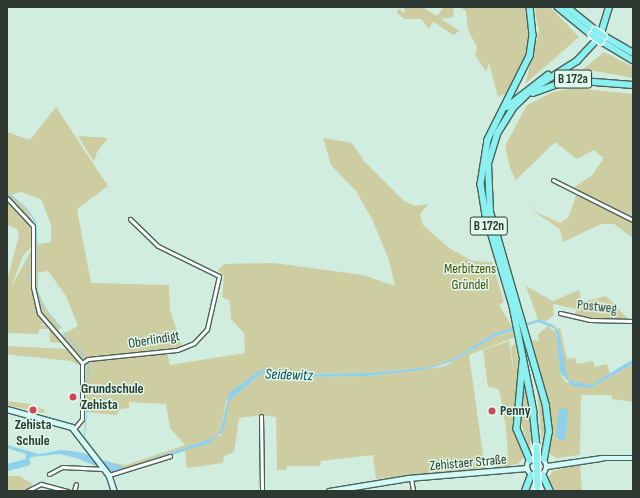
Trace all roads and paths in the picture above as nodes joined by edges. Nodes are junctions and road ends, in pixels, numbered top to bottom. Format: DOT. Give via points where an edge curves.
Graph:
graph roads {
  1 [pos="530,7"];
  2 [pos="558,7"];
  3 [pos="567,7"];
  4 [pos="609,7"];
  5 [pos="602,30"];
  6 [pos="594,32"];
  7 [pos="600,40"];
  8 [pos="633,53"];
  9 [pos="633,60"];
  10 [pos="572,64"];
  11 [pos="633,85"];
  12 [pos="518,102"];
  13 [pos="500,114"];
  14 [pos="490,143"];
  15 [pos="553,180"];
  16 [pos="7,198"];
  17 [pos="130,219"];
  18 [pos="633,220"];
  19 [pos="560,313"];
  20 [pos="633,321"];
  21 [pos="525,347"];
  22 [pos="82,363"];
  23 [pos="7,409"];
  24 [pos="261,416"];
  25 [pos="74,429"];
  26 [pos="170,456"];
  27 [pos="633,458"];
  28 [pos="544,459"];
  29 [pos="530,460"];
  30 [pos="547,466"];
  31 [pos="103,468"];
  32 [pos="527,468"];
  33 [pos="49,474"];
  34 [pos="108,475"];
  35 [pos="531,475"];
  36 [pos="543,475"];
  37 [pos="411,478"];
  38 [pos="76,484"];
  39 [pos="537,489"];
  40 [pos="27,491"];
  41 [pos="68,491"];
  42 [pos="74,491"];
  43 [pos="114,491"];
  44 [pos="262,491"];
  45 [pos="329,491"];
  46 [pos="413,491"];
  47 [pos="525,491"];
  48 [pos="550,491"];
  1 -- 13 [label="highway, B 172n" via="533,35 530,56"];
  2 -- 6 [label="highway"];
  3 -- 6 [label="highway"];
  4 -- 5 [label="highway"];
  6 -- 7 [label="highway, bridge"];
  7 -- 8 [label="highway"];
  7 -- 9 [label="highway"];
  7 -- 10 [label="highway, B 172n"];
  10 -- 12 [label="highway, B 172n"];
  10 -- 13 [label="highway, B 172n" via="534,83"];
  11 -- 12 [label="highway, B 172a" via="569,80 548,86"];
  12 -- 14 [label="highway, B 172n"];
  13 -- 14 [label="highway, B 172n"];
  14 -- 21 [label="highway, B 172n" via="481,175 482,200 516,306"];
  15 -- 18 [label="street"];
  16 -- 22 [label="street" via="23,211 33,226 33,287 39,313"];
  17 -- 22 [label="street, Oberlindigt" via="158,246 219,276 207,329 194,343 176,350 88,359"];
  19 -- 20 [label="street, Postweg" via="590,320"];
  21 -- 28 [label="highway, B 172n" via="548,413 549,432"];
  21 -- 29 [label="highway" via="517,429"];
  21 -- 39 [label="highway, B 172n, bridge" via="537,447"];
  22 -- 25 [label="street" via="82,419"];
  23 -- 25 [label="main road" via="61,422"];
  24 -- 44 [label="street"];
  25 -- 31 [label="main road"];
  26 -- 34 [label="street"];
  27 -- 30 [label="main road" via="601,458"];
  28 -- 29 [label="main road"];
  28 -- 30 [label="main road"];
  29 -- 32 [label="main road"];
  30 -- 36 [label="main road"];
  31 -- 33 [label="street" via="62,467"];
  31 -- 34 [label="main road"];
  32 -- 35 [label="main road"];
  32 -- 37 [label="main road, Zehistaer Straße"];
  34 -- 43 [label="main road"];
  35 -- 36 [label="main road"];
  35 -- 47 [label="highway"];
  36 -- 48 [label="highway"];
  37 -- 45 [label="main road, Zehistaer Straße"];
  37 -- 46 [label="street"];
  38 -- 42 [label="street"];
  40 -- 41 [label="street" via="41,484"];
}
